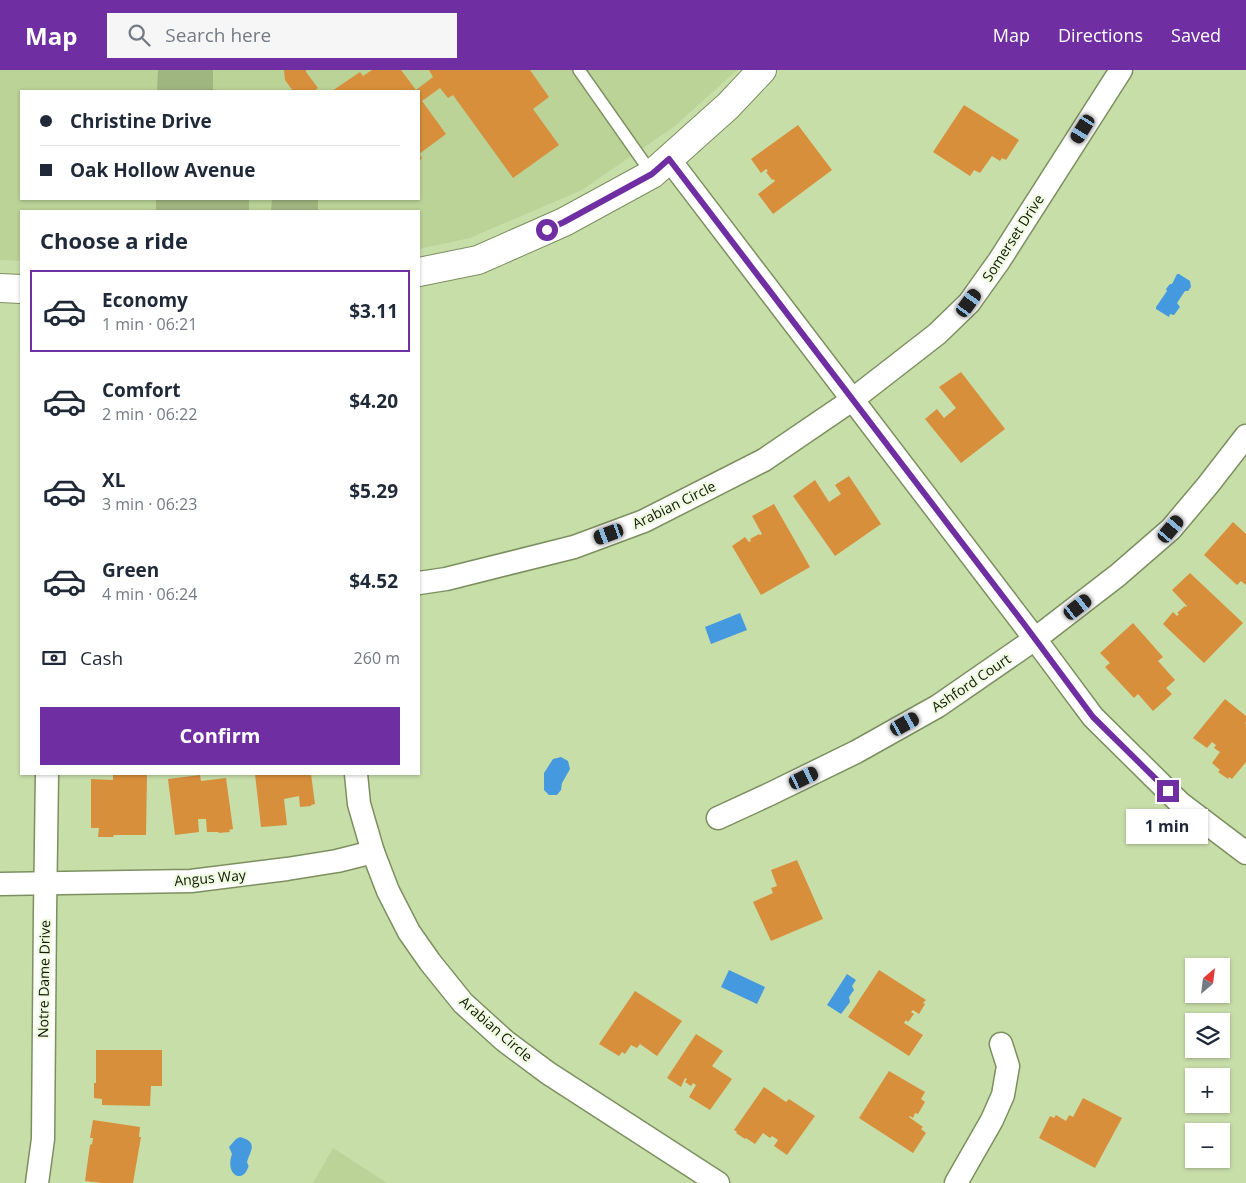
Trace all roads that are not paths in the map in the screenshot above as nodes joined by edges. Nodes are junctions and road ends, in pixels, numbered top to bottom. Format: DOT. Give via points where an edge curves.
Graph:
graph roads {
  1 [pos="579,70"];
  2 [pos="762,70"];
  3 [pos="1122,70"];
  4 [pos="660,167"];
  5 [pos="420,272"];
  6 [pos="0,288"];
  7 [pos="20,289"];
  8 [pos="852,400"];
  9 [pos="1246,438"];
  10 [pos="420,583"];
  11 [pos="1035,640"];
  12 [pos="47,775"];
  13 [pos="356,775"];
  14 [pos="718,818"];
  15 [pos="373,852"];
  16 [pos="1246,853"];
  17 [pos="0,884"];
  18 [pos="45,884"];
  19 [pos="1001,1044"];
  20 [pos="37,1183"];
  21 [pos="718,1183"];
  22 [pos="956,1183"];
  1 -- 4 [label="lane"];
  2 -- 4 [label="street" via="728,106"];
  3 -- 8 [label="street, Somerset Drive" via="969,303 937,334"];
  4 -- 5 [label="street" via="564,222 478,260"];
  4 -- 8 [label="street"];
  6 -- 7 [label="street"];
  8 -- 10 [label="street, Arabian Circle" via="764,460 644,521 574,547"];
  8 -- 11 [label="street"];
  9 -- 11 [label="street, Ashford Court" via="1171,529"];
  11 -- 14 [label="street, Ashford Court" via="938,706 864,748"];
  11 -- 16 [label="street" via="1093,717 1180,803"];
  12 -- 18 [label="street, Notre Dame Drive"];
  13 -- 15 [label="street, Arabian Circle" via="359,804"];
  15 -- 18 [label="street, Angus Way" via="287,870 190,881"];
  15 -- 21 [label="street, Arabian Circle" via="409,932 464,1003 505,1041 548,1073"];
  17 -- 18 [label="street, Angus Way"];
  18 -- 20 [label="street, Notre Dame Drive" via="43,1139"];
  19 -- 22 [label="street" via="1008,1066 1003,1095"];
}
